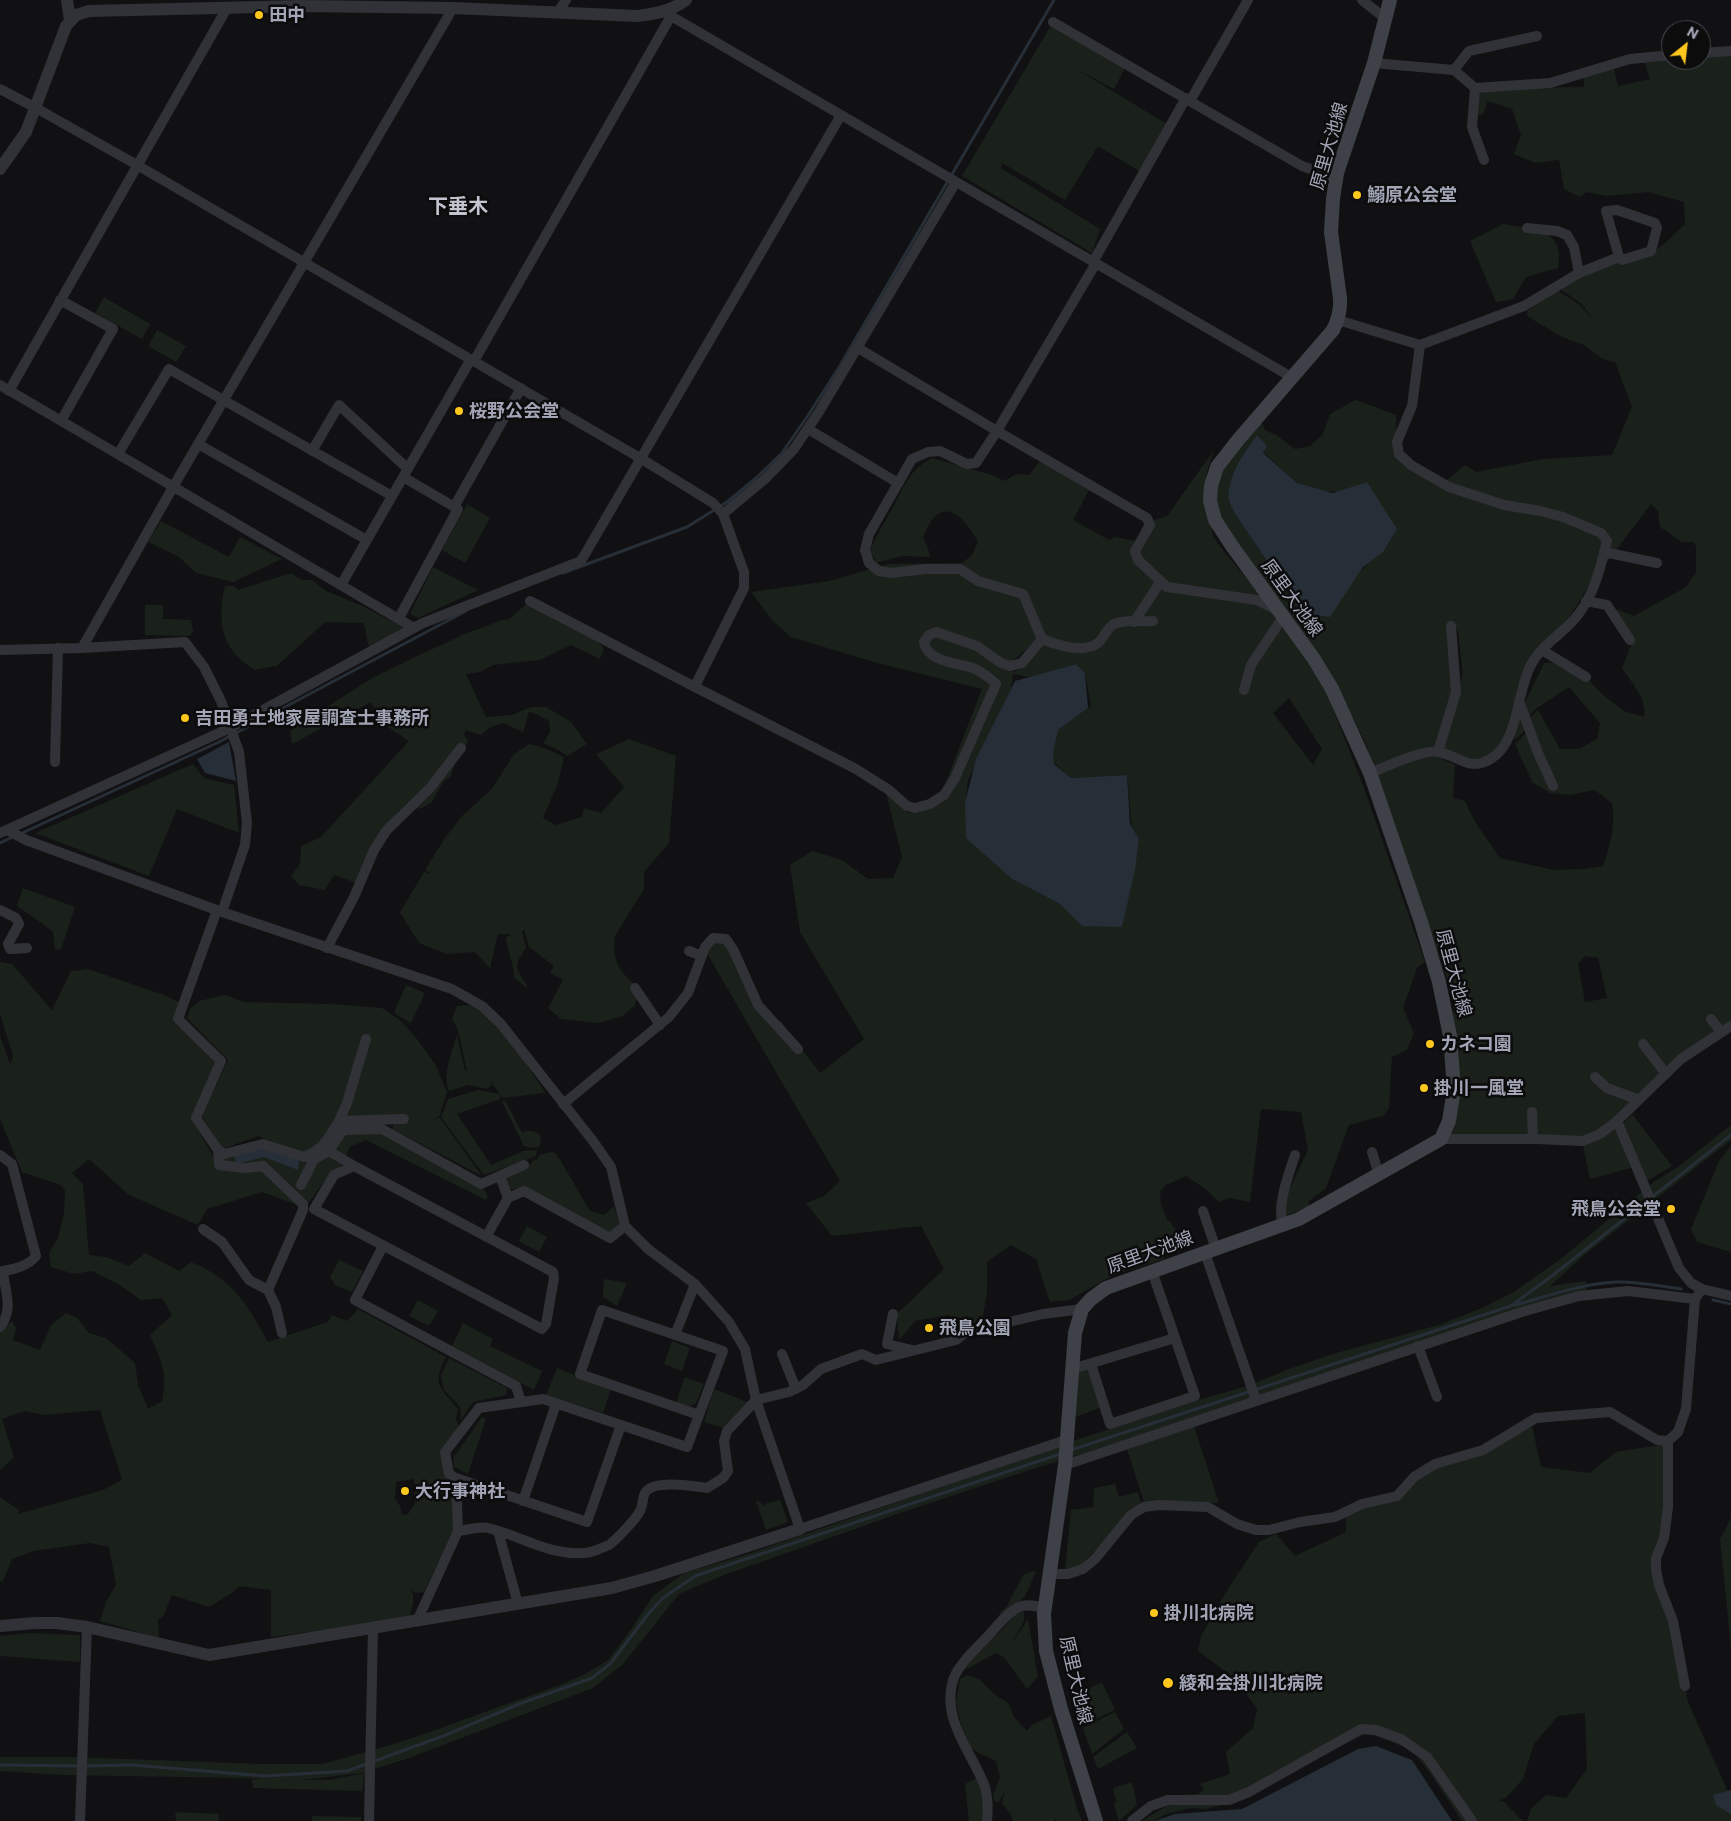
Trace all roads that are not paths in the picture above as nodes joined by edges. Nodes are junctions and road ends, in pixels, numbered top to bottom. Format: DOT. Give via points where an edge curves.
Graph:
graph roads {
  1 [pos="67,0"];
  2 [pos="566,0"];
  3 [pos="686,0"];
  4 [pos="1248,0"];
  5 [pos="1362,0"];
  6 [pos="1390,0"];
  7 [pos="302,3"];
  8 [pos="227,8"];
  9 [pos="453,8"];
  10 [pos="558,13"];
  11 [pos="668,14"];
  12 [pos="1386,19"];
  13 [pos="70,20"];
  14 [pos="1053,22"];
  15 [pos="1537,36"];
  16 [pos="1731,51"];
  17 [pos="1711,52"];
  18 [pos="1661,56"];
  19 [pos="1374,63"];
  20 [pos="1454,70"];
  21 [pos="1475,88"];
  22 [pos="0,89"];
  23 [pos="1188,99"];
  24 [pos="36,108"];
  25 [pos="841,115"];
  26 [pos="1484,160"];
  27 [pos="137,165"];
  28 [pos="0,169"];
  29 [pos="1336,178"];
  30 [pos="956,182"];
  31 [pos="1527,228"];
  32 [pos="1619,257"];
  33 [pos="1095,262"];
  34 [pos="305,263"];
  35 [pos="1579,273"];
  36 [pos="60,300"];
  37 [pos="1338,320"];
  38 [pos="1420,346"];
  39 [pos="858,348"];
  40 [pos="472,360"];
  41 [pos="1293,378"];
  42 [pos="5,388"];
  43 [pos="521,388"];
  44 [pos="224,400"];
  45 [pos="61,421"];
  46 [pos="808,429"];
  47 [pos="997,431"];
  48 [pos="198,444"];
  49 [pos="312,451"];
  50 [pos="118,454"];
  51 [pos="640,458"];
  52 [pos="406,473"];
  53 [pos="898,483"];
  54 [pos="172,487"];
  55 [pos="392,496"];
  56 [pos="454,506"];
  57 [pos="723,514"];
  58 [pos="366,540"];
  59 [pos="1604,552"];
  60 [pos="1658,563"];
  61 [pos="1161,581"];
  62 [pos="341,585"];
  63 [pos="530,600"];
  64 [pos="1586,601"];
  65 [pos="1280,614"];
  66 [pos="399,618"];
  67 [pos="1153,621"];
  68 [pos="1134,622"];
  69 [pos="1451,626"];
  70 [pos="414,628"];
  71 [pos="1042,639"];
  72 [pos="1630,640"];
  73 [pos="58,648"];
  74 [pos="82,648"];
  75 [pos="0,650"];
  76 [pos="1542,650"];
  77 [pos="1586,677"];
  78 [pos="695,686"];
  79 [pos="1244,690"];
  80 [pos="1519,701"];
  81 [pos="231,729"];
  82 [pos="461,748"];
  83 [pos="1438,752"];
  84 [pos="55,762"];
  85 [pos="1370,773"];
  86 [pos="1553,786"];
  87 [pos="3,832"];
  88 [pos="0,910"];
  89 [pos="220,911"];
  90 [pos="28,948"];
  91 [pos="327,948"];
  92 [pos="701,948"];
  93 [pos="689,951"];
  94 [pos="635,988"];
  95 [pos="1711,1019"];
  96 [pos="660,1025"];
  97 [pos="1731,1026"];
  98 [pos="1721,1032"];
  99 [pos="366,1039"];
  100 [pos="1643,1044"];
  101 [pos="798,1049"];
  102 [pos="1666,1074"];
  103 [pos="1595,1077"];
  104 [pos="1639,1100"];
  105 [pos="564,1104"];
  106 [pos="1532,1112"];
  107 [pos="404,1119"];
  108 [pos="340,1121"];
  109 [pos="1617,1121"];
  110 [pos="1441,1139"];
  111 [pos="1533,1139"];
  112 [pos="218,1150"];
  113 [pos="329,1151"];
  114 [pos="1372,1152"];
  115 [pos="0,1155"];
  116 [pos="1295,1155"];
  117 [pos="524,1165"];
  118 [pos="354,1166"];
  119 [pos="1379,1174"];
  120 [pos="500,1176"];
  121 [pos="301,1185"];
  122 [pos="508,1198"];
  123 [pos="1204,1211"];
  124 [pos="1283,1225"];
  125 [pos="625,1226"];
  126 [pos="203,1229"];
  127 [pos="486,1237"];
  128 [pos="383,1246"];
  129 [pos="1211,1251"];
  130 [pos="1152,1271"];
  131 [pos="695,1284"];
  132 [pos="268,1290"];
  133 [pos="1698,1294"];
  134 [pos="1731,1296"];
  135 [pos="1082,1309"];
  136 [pos="893,1314"];
  137 [pos="0,1327"];
  138 [pos="282,1333"];
  139 [pos="675,1335"];
  140 [pos="1175,1338"];
  141 [pos="1418,1346"];
  142 [pos="914,1350"];
  143 [pos="782,1354"];
  144 [pos="1091,1364"];
  145 [pos="1072,1370"];
  146 [pos="796,1389"];
  147 [pos="1437,1397"];
  148 [pos="756,1400"];
  149 [pos="1256,1400"];
  150 [pos="521,1402"];
  151 [pos="556,1404"];
  152 [pos="699,1415"];
  153 [pos="621,1425"];
  154 [pos="1668,1441"];
  155 [pos="1066,1443"];
  156 [pos="1065,1463"];
  157 [pos="456,1478"];
  158 [pos="523,1501"];
  159 [pos="800,1529"];
  160 [pos="458,1531"];
  161 [pos="498,1531"];
  162 [pos="1050,1574"];
  163 [pos="518,1604"];
  164 [pos="1045,1608"];
  165 [pos="417,1621"];
  166 [pos="0,1626"];
  167 [pos="87,1627"];
  168 [pos="373,1629"];
  169 [pos="1685,1686"];
  170 [pos="80,1821"];
  171 [pos="369,1821"];
  172 [pos="987,1821"];
  173 [pos="1096,1821"];
  174 [pos="1132,1821"];
  175 [pos="1472,1821"];
  1 -- 13 [label="street"];
  2 -- 10 [label="street"];
  3 -- 11 [label="street"];
  4 -- 23 [label="street"];
  5 -- 12 [label="street"];
  6 -- 12 [label="main road, 原里大池線"];
  7 -- 8 [label="street"];
  7 -- 9 [label="street"];
  8 -- 13 [label="street" via="88,11"];
  8 -- 27 [label="street"];
  9 -- 10 [label="street"];
  9 -- 34 [label="street"];
  10 -- 11 [label="street"];
  11 -- 25 [label="street"];
  11 -- 40 [label="street"];
  12 -- 19 [label="main road, 原里大池線"];
  13 -- 24 [label="street"];
  14 -- 23 [label="street"];
  15 -- 20 [label="street" via="1469,51"];
  16 -- 17 [label="street"];
  18 -- 21 [label="street" via="1630,59 1550,83"];
  19 -- 20 [label="street"];
  19 -- 29 [label="main road, 原里大池線"];
  20 -- 21 [label="street"];
  21 -- 26 [label="street" via="1472,127"];
  22 -- 24 [label="street"];
  23 -- 29 [label="street" via="1302,166"];
  23 -- 33 [label="street"];
  24 -- 27 [label="street"];
  24 -- 28 [label="street" via="26,132"];
  25 -- 30 [label="street"];
  25 -- 51 [label="street"];
  27 -- 34 [label="street"];
  27 -- 36 [label="street"];
  29 -- 37 [label="main road, 原里大池線" via="1331,232 1341,307"];
  30 -- 33 [label="street"];
  30 -- 39 [label="street"];
  31 -- 35 [label="street" via="1567,235 1574,246"];
  32 -- 32 [label="street" via="1622,260 1651,251 1657,228 1655,224 1617,210 1606,211"];
  32 -- 35 [label="street"];
  33 -- 41 [label="street"];
  33 -- 47 [label="street"];
  34 -- 40 [label="street"];
  34 -- 44 [label="street"];
  35 -- 38 [label="street" via="1524,306"];
  36 -- 42 [label="street"];
  36 -- 45 [label="street" via="113,329"];
  37 -- 38 [label="street"];
  37 -- 41 [label="main road, 原里大池線"];
  38 -- 59 [label="street" via="1412,406 1398,442 1399,454 1411,465 1449,487 1504,505 1562,517 1601,533 1607,542"];
  39 -- 46 [label="street"];
  39 -- 47 [label="street"];
  40 -- 43 [label="street"];
  40 -- 52 [label="street"];
  41 -- 65 [label="main road, 原里大池線" via="1217,468 1210,501 1215,520"];
  42 -- 45 [label="street"];
  43 -- 51 [label="street"];
  43 -- 56 [label="street"];
  44 -- 48 [label="street"];
  44 -- 49 [label="street"];
  44 -- 50 [label="street" via="169,369"];
  45 -- 50 [label="street"];
  46 -- 53 [label="street"];
  46 -- 57 [label="street" via="766,480"];
  47 -- 53 [label="street" via="976,463 967,464 940,451 928,452 912,459"];
  47 -- 61 [label="street" via="1147,518 1150,525 1135,551 1138,560"];
  48 -- 54 [label="street"];
  48 -- 58 [label="street"];
  49 -- 52 [label="street" via="339,405"];
  49 -- 55 [label="street"];
  50 -- 54 [label="street"];
  51 -- 57 [label="street" via="713,502"];
  51 -- 70 [label="street" via="581,561"];
  52 -- 55 [label="street"];
  52 -- 56 [label="street"];
  53 -- 71 [label="street" via="870,534 865,550 869,563 879,571 891,573 960,569 978,580 1023,594"];
  54 -- 62 [label="street"];
  54 -- 74 [label="street"];
  55 -- 58 [label="street"];
  56 -- 66 [label="street" via="458,509"];
  57 -- 78 [label="street" via="744,572 744,588"];
  58 -- 62 [label="street"];
  59 -- 60 [label="street"];
  59 -- 64 [label="street" via="1598,576"];
  61 -- 65 [label="street" via="1167,586 1257,600"];
  61 -- 68 [label="street"];
  62 -- 66 [label="street"];
  63 -- 78 [label="street"];
  64 -- 72 [label="street" via="1606,604"];
  64 -- 76 [label="street" via="1580,613"];
  65 -- 79 [label="street" via="1251,665"];
  65 -- 85 [label="main road, 原里大池線" via="1332,689"];
  66 -- 70 [label="street"];
  67 -- 68 [label="street"];
  68 -- 71 [label="street" via="1113,625 1090,648 1074,648"];
  69 -- 83 [label="street" via="1456,692"];
  70 -- 81 [label="street"];
  71 -- 78 [label="street" via="1022,663 1010,666 977,646 936,632 928,635 924,642 927,651 942,660 975,669 996,684 955,778 944,795 915,808 902,803 860,771"];
  73 -- 74 [label="street"];
  73 -- 75 [label="street"];
  73 -- 84 [label="street"];
  74 -- 81 [label="street" via="185,642 204,667"];
  76 -- 77 [label="street"];
  76 -- 80 [label="street" via="1531,665"];
  80 -- 83 [label="street" via="1510,734 1502,750 1492,759 1477,765"];
  80 -- 86 [label="street"];
  81 -- 87 [label="street"];
  81 -- 89 [label="street" via="239,752 248,823 245,844"];
  82 -- 91 [label="street" via="430,788 386,831"];
  83 -- 85 [label="street" via="1416,755"];
  85 -- 110 [label="main road, 原里大池線" via="1421,922 1439,982 1450,1036 1454,1089 1449,1121"];
  87 -- 89 [label="street"];
  88 -- 90 [label="street" via="16,918 19,924 8,944 10,949"];
  89 -- 91 [label="street"];
  89 -- 112 [label="street" via="178,1019 222,1061 196,1118"];
  91 -- 105 [label="street" via="452,990 482,1006 501,1024"];
  92 -- 93 [label="street"];
  92 -- 96 [label="street" via="669,1017"];
  92 -- 101 [label="street" via="713,938 726,939 758,1005"];
  94 -- 96 [label="street"];
  95 -- 98 [label="street"];
  96 -- 105 [label="street"];
  97 -- 98 [label="street"];
  98 -- 102 [label="street"];
  99 -- 108 [label="street"];
  100 -- 102 [label="street"];
  102 -- 104 [label="street"];
  103 -- 104 [label="street" via="1607,1088"];
  104 -- 109 [label="street"];
  105 -- 125 [label="street" via="611,1168"];
  106 -- 111 [label="street"];
  107 -- 108 [label="street"];
  108 -- 112 [label="street" via="318,1152 304,1157 263,1144 224,1154"];
  109 -- 111 [label="street" via="1600,1134 1583,1141"];
  109 -- 133 [label="street" via="1679,1268"];
  110 -- 111 [label="street"];
  110 -- 119 [label="main road, 原里大池線"];
  112 -- 132 [label="street" via="218,1165 262,1166 303,1204"];
  113 -- 118 [label="street"];
  113 -- 120 [label="street" via="343,1130 382,1129 481,1184"];
  113 -- 121 [label="street" via="314,1160"];
  114 -- 119 [label="street"];
  115 -- 137 [label="street" via="12,1164 36,1256 31,1262 3,1271 8,1297 7,1316"];
  116 -- 124 [label="street" via="1280,1218"];
  117 -- 120 [label="street"];
  118 -- 127 [label="street"];
  118 -- 128 [label="street" via="334,1175 314,1209"];
  119 -- 124 [label="main road, 原里大池線" via="1299,1220"];
  120 -- 122 [label="street"];
  122 -- 125 [label="street" via="524,1191 610,1238"];
  122 -- 127 [label="street"];
  123 -- 129 [label="street"];
  124 -- 129 [label="main road, 原里大池線"];
  125 -- 131 [label="street" via="648,1249"];
  126 -- 132 [label="street" via="222,1242 249,1280"];
  127 -- 128 [label="street" via="553,1272 546,1324 542,1329"];
  128 -- 150 [label="street" via="355,1300 516,1386"];
  129 -- 130 [label="main road, 原里大池線"];
  129 -- 149 [label="street"];
  130 -- 135 [label="main road, 原里大池線" via="1106,1288"];
  130 -- 140 [label="street"];
  131 -- 139 [label="street"];
  131 -- 148 [label="street" via="729,1322 745,1349"];
  132 -- 138 [label="street" via="276,1306"];
  133 -- 134 [label="street"];
  133 -- 141 [label="street" via="1628,1291 1579,1296"];
  133 -- 154 [label="street" via="1686,1409 1678,1432"];
  135 -- 142 [label="street" via="1043,1314 966,1332 956,1340"];
  135 -- 145 [label="main road, 原里大池線" via="1074,1332"];
  136 -- 142 [label="street" via="887,1344"];
  139 -- 152 [label="street" via="723,1351"];
  139 -- 152 [label="street" via="602,1310 580,1374"];
  140 -- 144 [label="street"];
  140 -- 144 [label="street" via="1195,1396 1110,1424"];
  141 -- 147 [label="street"];
  141 -- 149 [label="street"];
  142 -- 146 [label="street" via="876,1360 862,1354 821,1369"];
  143 -- 146 [label="street"];
  144 -- 145 [label="street"];
  145 -- 155 [label="main road, 原里大池線"];
  146 -- 148 [label="street"];
  148 -- 159 [label="street"];
  148 -- 161 [label="street" via="727,1432 724,1441 728,1471 723,1478 707,1488 668,1484 648,1488 640,1511 610,1544 592,1552 570,1554 551,1551"];
  149 -- 156 [label="street"];
  150 -- 151 [label="street" via="543,1399"];
  150 -- 157 [label="street" via="479,1408 445,1452 449,1474"];
  151 -- 153 [label="street"];
  151 -- 158 [label="street"];
  152 -- 153 [label="street" via="687,1447"];
  153 -- 158 [label="street" via="587,1522"];
  154 -- 162 [label="street" via="1657,1440 1610,1412 1536,1418 1483,1450 1435,1464 1414,1477 1397,1496 1362,1504 1335,1517 1256,1530 1237,1524 1208,1507 1144,1507 1131,1515 1083,1569 1068,1574"];
  154 -- 169 [label="street" via="1668,1507 1656,1569 1673,1621"];
  155 -- 156 [label="main road, 原里大池線"];
  155 -- 159 [label="street"];
  156 -- 162 [label="main road, 原里大池線"];
  157 -- 158 [label="street"];
  157 -- 160 [label="street"];
  159 -- 163 [label="street" via="612,1588"];
  160 -- 161 [label="street" via="486,1527"];
  160 -- 165 [label="street"];
  161 -- 163 [label="street"];
  162 -- 164 [label="main road, 原里大池線"];
  163 -- 165 [label="street"];
  164 -- 172 [label="street" via="1019,1606 997,1626 953,1680 951,1707 960,1737 985,1788"];
  164 -- 173 [label="main road, 原里大池線" via="1046,1651"];
  165 -- 168 [label="street"];
  166 -- 167 [label="street" via="42,1623"];
  167 -- 168 [label="street" via="209,1655"];
  167 -- 170 [label="street"];
  168 -- 171 [label="street"];
  174 -- 175 [label="street" via="1151,1806 1168,1800 1229,1800 1249,1792 1361,1729 1376,1730 1401,1739 1427,1757"];
}
